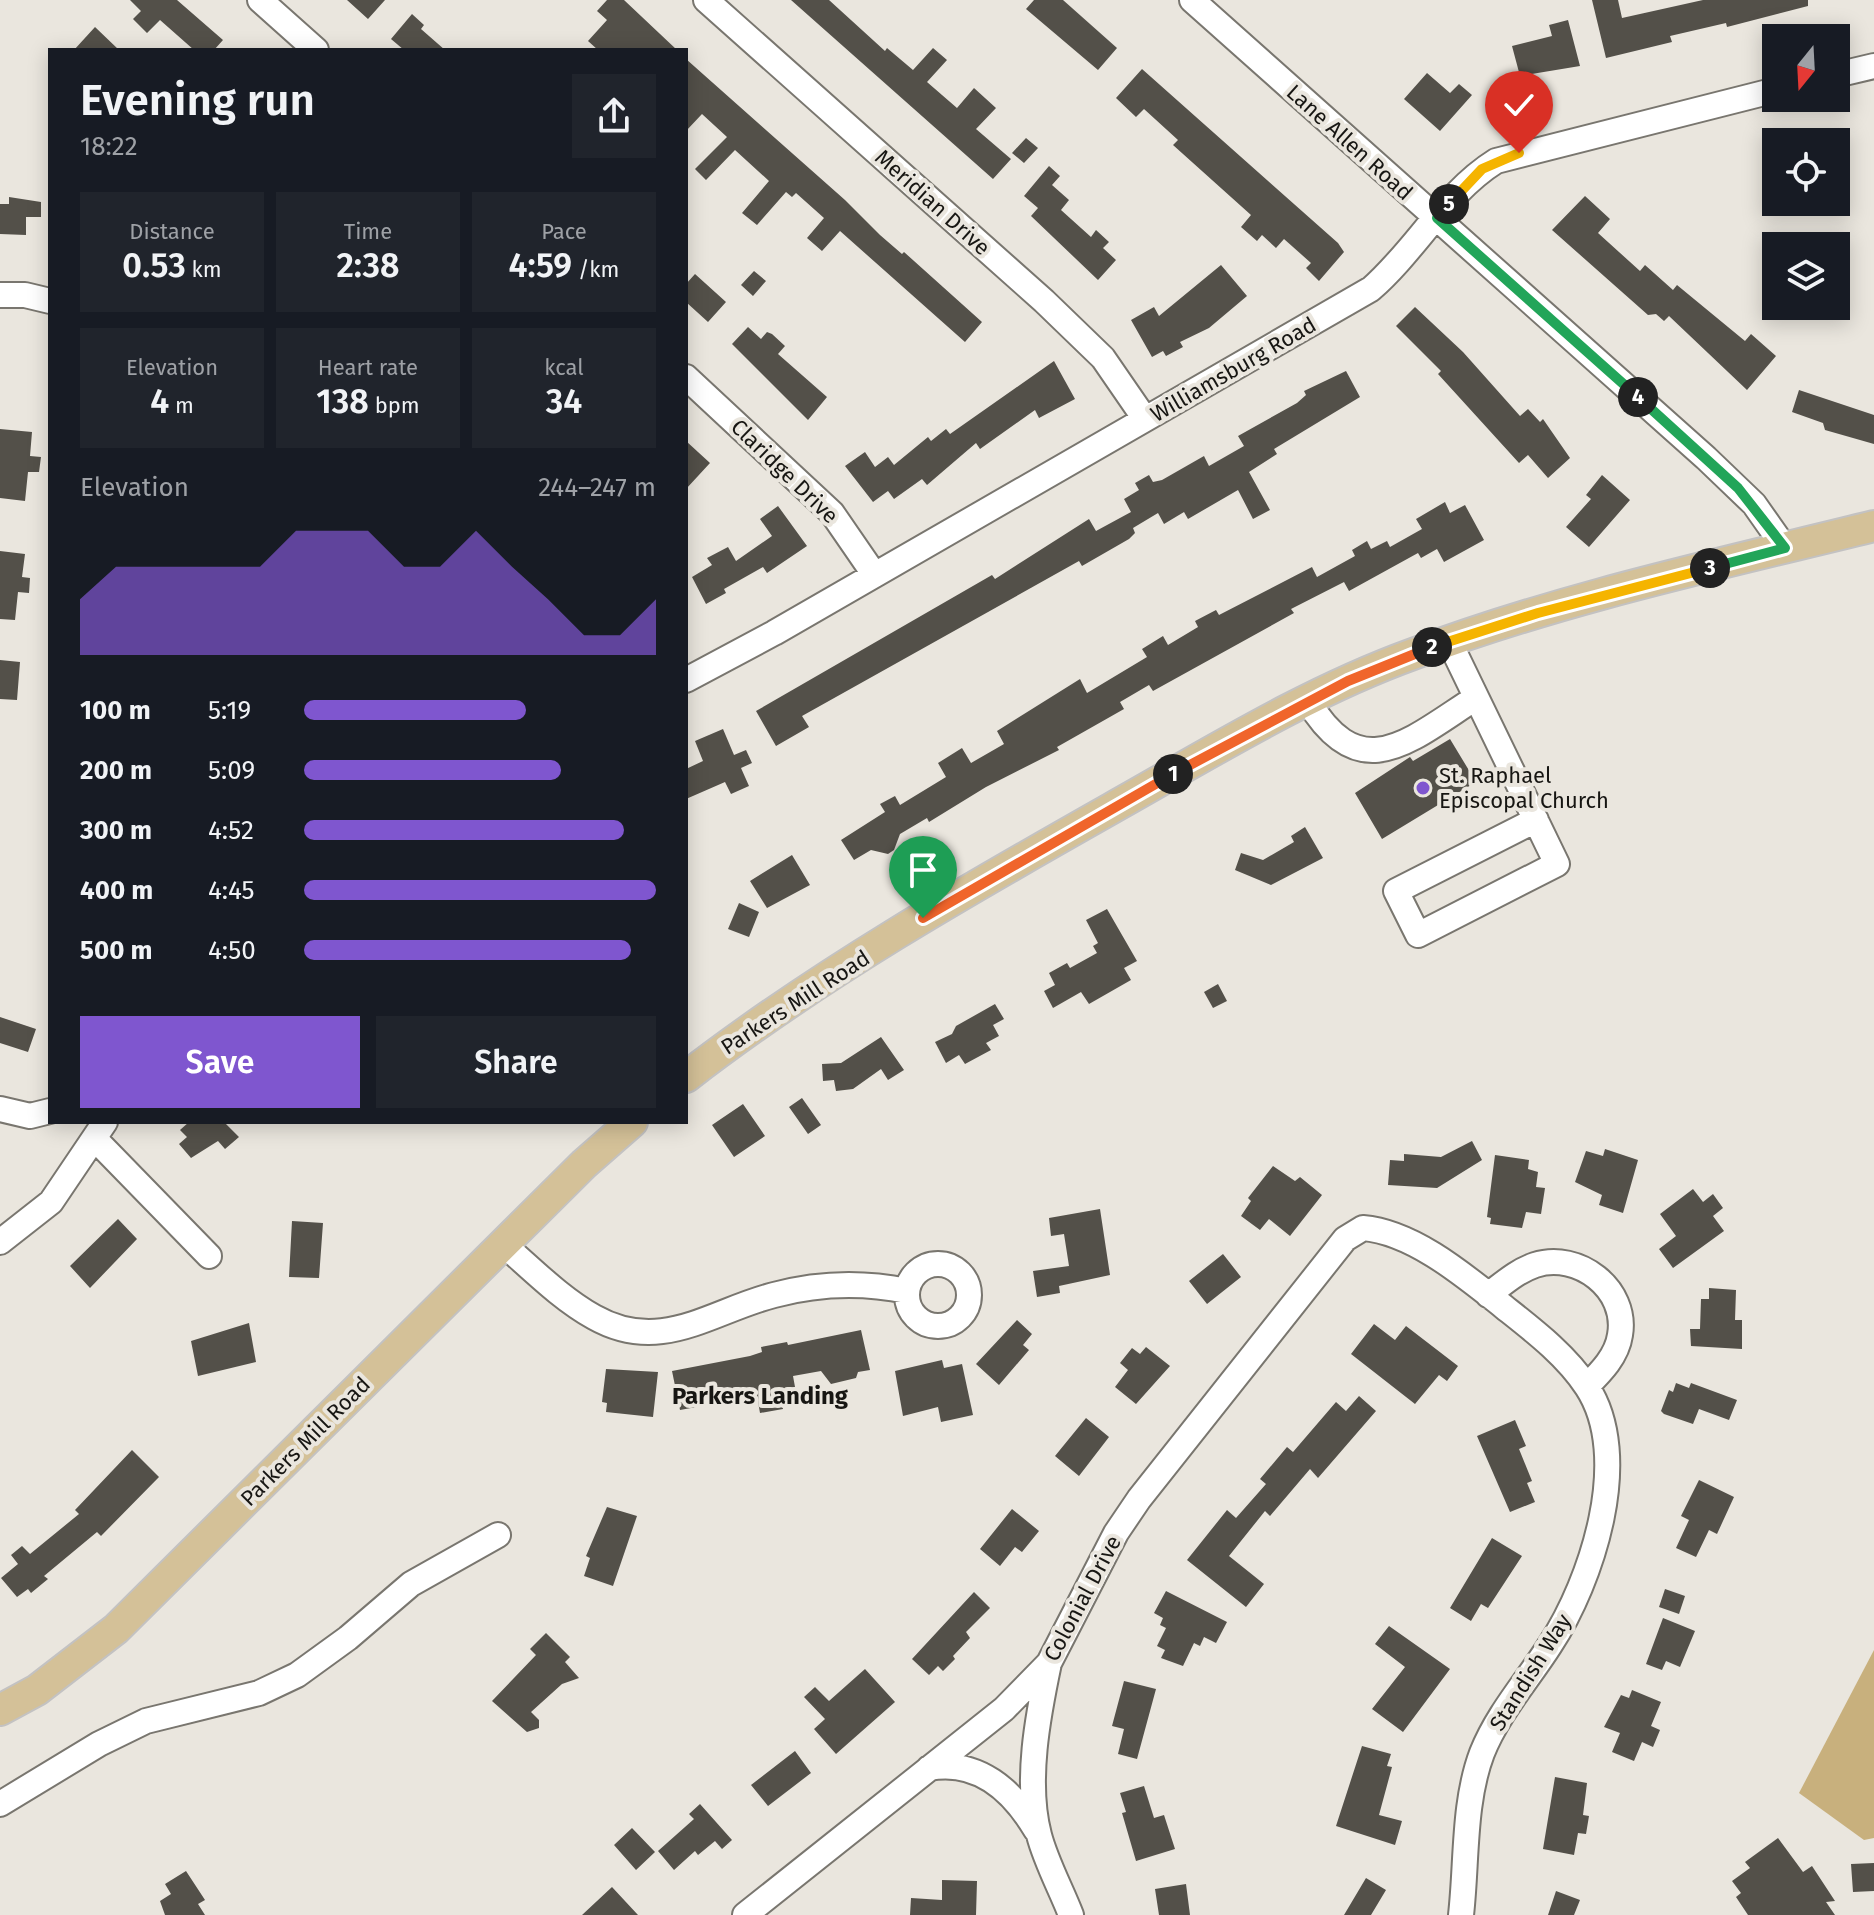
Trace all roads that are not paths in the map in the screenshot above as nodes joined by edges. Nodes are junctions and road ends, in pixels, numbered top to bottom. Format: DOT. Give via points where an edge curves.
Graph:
graph roads {
  1 [pos="260,0"];
  2 [pos="706,0"];
  3 [pos="1192,0"];
  4 [pos="314,48"];
  5 [pos="1874,66"];
  6 [pos="1850,72"];
  7 [pos="1762,94"];
  8 [pos="1437,218"];
  9 [pos="0,295"];
  10 [pos="48,301"];
  11 [pos="688,379"];
  12 [pos="1145,419"];
  13 [pos="1874,526"];
  14 [pos="1785,548"];
  15 [pos="874,574"];
  16 [pos="1449,641"];
  17 [pos="688,679"];
  18 [pos="1474,699"];
  19 [pos="1308,701"];
  20 [pos="1536,820"];
  21 [pos="688,1076"];
  22 [pos="0,1109"];
  23 [pos="48,1112"];
  24 [pos="630,1124"];
  25 [pos="100,1130"];
  26 [pos="1363,1228"];
  27 [pos="0,1242"];
  28 [pos="503,1244"];
  29 [pos="209,1256"];
  30 [pos="907,1291"];
  31 [pos="1488,1295"];
  32 [pos="1587,1386"];
  33 [pos="498,1535"];
  34 [pos="1049,1663"];
  35 [pos="0,1710"];
  36 [pos="929,1768"];
  37 [pos="0,1804"];
  38 [pos="1039,1834"];
  39 [pos="745,1915"];
  40 [pos="1071,1915"];
  41 [pos="1461,1915"];
  1 -- 4 [label="street"];
  2 -- 12 [label="street, Meridian Drive" via="1044,301 1103,358"];
  3 -- 8 [label="street, Lane Allen Road"];
  5 -- 6 [label="street"];
  7 -- 8 [label="street, Williamsburg Road" via="1496,161 1469,181"];
  8 -- 12 [label="street, Williamsburg Road" via="1371,289"];
  8 -- 14 [label="street, Lane Allen Road" via="1738,488"];
  9 -- 10 [label="street"];
  11 -- 15 [label="street, Claridge Drive" via="832,513"];
  12 -- 15 [label="street, Williamsburg Road"];
  13 -- 14 [label="main road, Parkers Mill Road"];
  14 -- 16 [label="main road, Parkers Mill Road"];
  15 -- 17 [label="street, Williamsburg Road"];
  16 -- 18 [label="street"];
  16 -- 19 [label="main road, Parkers Mill Road"];
  18 -- 19 [label="street" via="1414,738 1377,751 1353,750 1334,737"];
  18 -- 20 [label="street"];
  19 -- 21 [label="main road, Parkers Mill Road" via="936,910"];
  20 -- 20 [label="street" via="1557,864 1418,935 1396,891"];
  22 -- 23 [label="street" via="30,1116"];
  24 -- 28 [label="main road, Parkers Mill Road"];
  25 -- 27 [label="street" via="51,1202"];
  25 -- 29 [label="street"];
  26 -- 31 [label="street, Standish Way" via="1388,1232"];
  26 -- 34 [label="street, Colonial Drive" via="1345,1239 1139,1499"];
  28 -- 30 [label="street" via="594,1318 645,1332 689,1328 751,1302 808,1289 866,1283"];
  28 -- 35 [label="main road, Parkers Mill Road" via="116,1629 37,1690"];
  31 -- 32 [label="street, Standish Way" via="1533,1330"];
  31 -- 32 [label="street" via="1537,1264 1564,1263 1598,1277 1611,1290 1620,1335 1607,1366"];
  32 -- 41 [label="street, Standish Way" via="1603,1427 1606,1454 1597,1537 1567,1616 1500,1717 1481,1757 1468,1827"];
  33 -- 37 [label="street" via="411,1584 297,1675 259,1693 146,1721"];
  34 -- 36 [label="street, Colonial Drive" via="1004,1709"];
  34 -- 38 [label="street" via="1035,1773"];
  36 -- 38 [label="street" via="954,1767 984,1775 1022,1806"];
  36 -- 39 [label="street, Colonial Drive"];
  38 -- 40 [label="street"];
}
